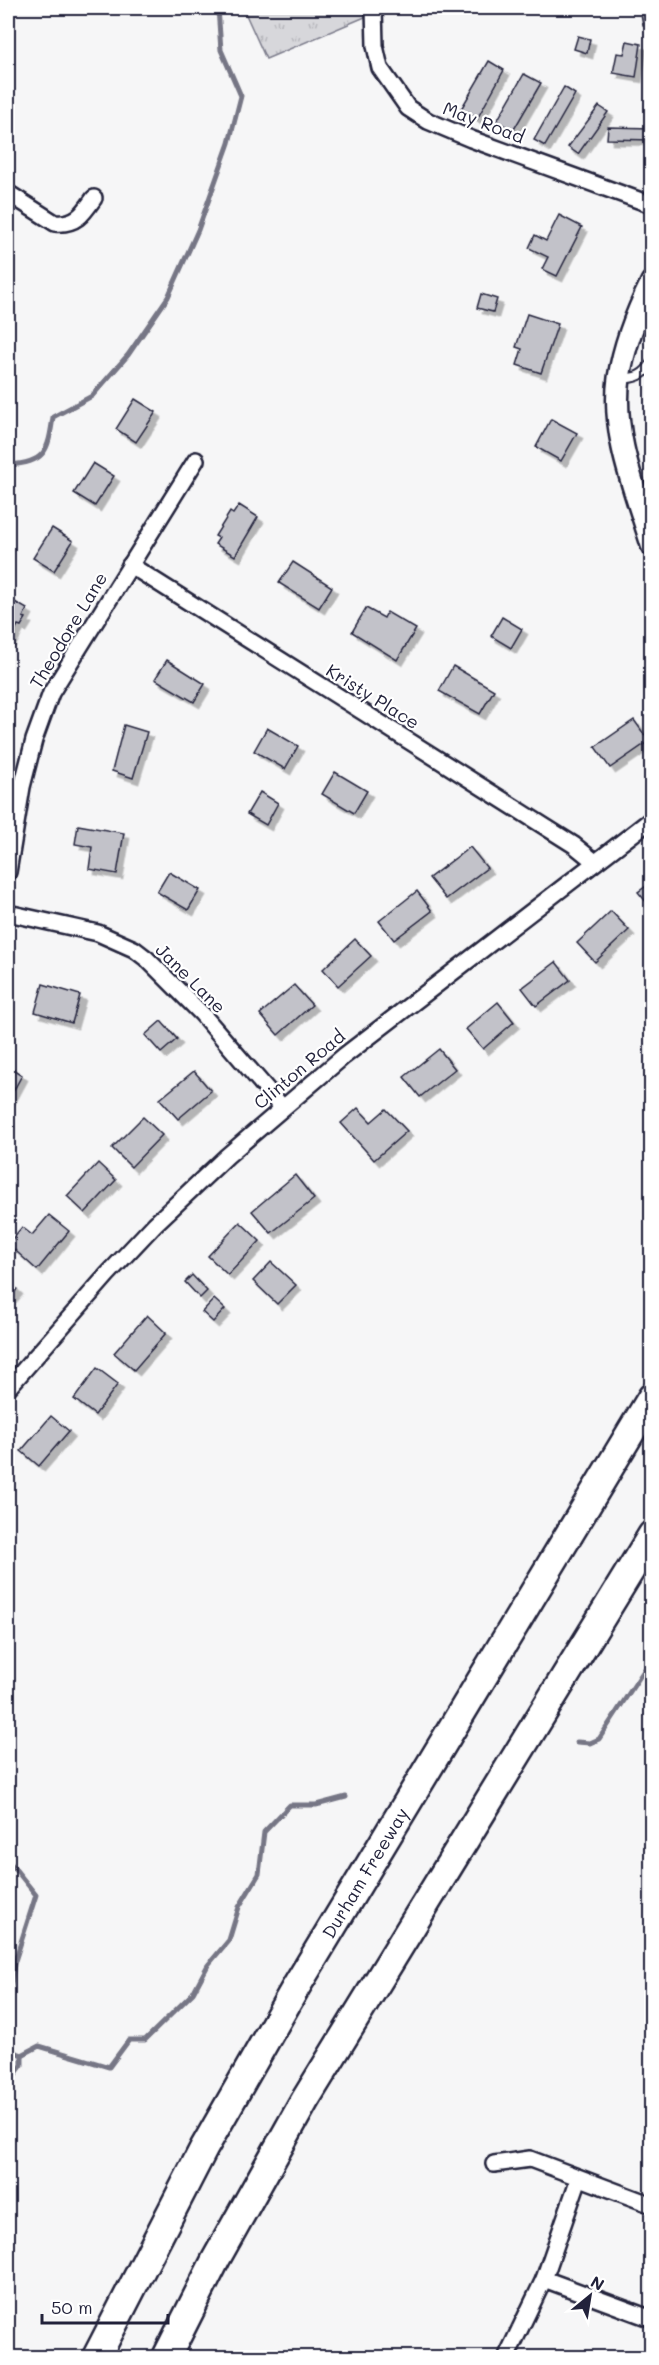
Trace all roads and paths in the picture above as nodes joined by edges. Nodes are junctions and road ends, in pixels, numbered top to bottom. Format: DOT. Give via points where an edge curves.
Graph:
graph roads {
  1 [pos="374,8"];
  2 [pos="8,193"];
  3 [pos="94,198"];
  4 [pos="651,205"];
  5 [pos="651,282"];
  6 [pos="651,362"];
  7 [pos="619,379"];
  8 [pos="196,460"];
  9 [pos="651,545"];
  10 [pos="130,565"];
  11 [pos="651,819"];
  12 [pos="595,862"];
  13 [pos="8,872"];
  14 [pos="8,913"];
  15 [pos="282,1107"];
  16 [pos="8,1388"];
  17 [pos="651,1397"];
  18 [pos="651,1535"];
  19 [pos="495,2164"];
  20 [pos="579,2178"];
  21 [pos="651,2205"];
  22 [pos="544,2279"];
  23 [pos="651,2319"];
  24 [pos="96,2358"];
  25 [pos="166,2358"];
  26 [pos="506,2358"];
  1 -- 4 [label="street, May Road" via="380,68 408,108 428,122"];
  2 -- 3 [label="street" via="55,223 73,222"];
  5 -- 7 [label="street" via="624,354"];
  6 -- 7 [label="lane" via="644,374"];
  7 -- 9 [label="street" via="625,454"];
  8 -- 10 [label="street, Theodore Lane"];
  10 -- 12 [label="street, Kristy Place" via="574,845"];
  10 -- 13 [label="street, Theodore Lane" via="51,693 24,778"];
  11 -- 12 [label="street, Clinton Road"];
  12 -- 15 [label="street, Clinton Road"];
  14 -- 15 [label="street, Jane Lane" via="98,933 134,949 202,1014"];
  15 -- 16 [label="street, Clinton Road" via="155,1224"];
  17 -- 24 [label="highway, Durham Freeway" via="290,1997 182,2189"];
  18 -- 25 [label="highway" via="305,2100"];
  19 -- 20 [label="street" via="530,2159"];
  20 -- 21 [label="street"];
  20 -- 22 [label="street"];
  22 -- 23 [label="street"];
  22 -- 26 [label="street"];
}
